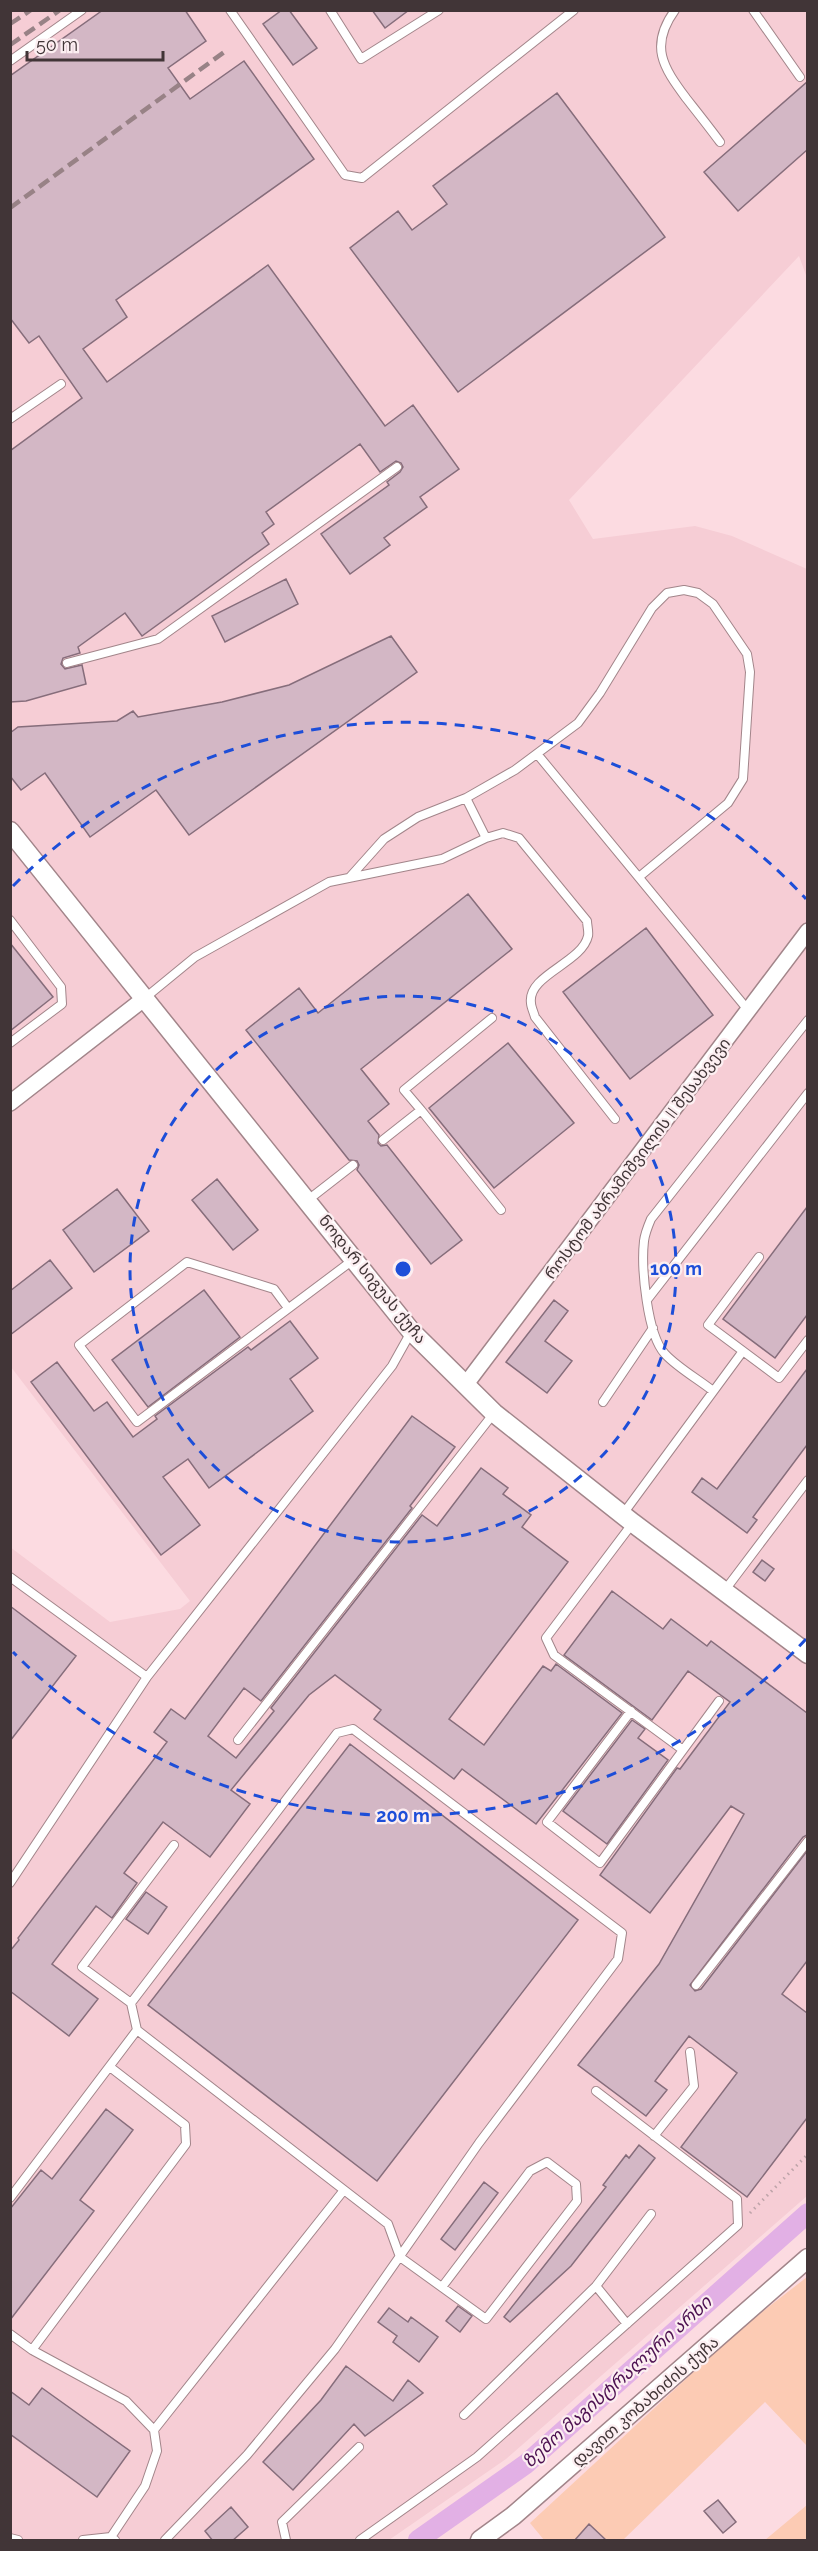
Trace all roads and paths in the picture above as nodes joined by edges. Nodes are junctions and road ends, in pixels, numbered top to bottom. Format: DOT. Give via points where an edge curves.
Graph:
graph roads {
  1 [pos="82,10"];
  2 [pos="230,10"];
  3 [pos="330,10"];
  4 [pos="439,10"];
  5 [pos="574,10"];
  6 [pos="675,10"];
  7 [pos="753,10"];
  8 [pos="10,61"];
  9 [pos="800,77"];
  10 [pos="720,142"];
  11 [pos="61,384"];
  12 [pos="10,419"];
  13 [pos="397,467"];
  14 [pos="67,663"];
  15 [pos="538,755"];
  16 [pos="466,798"];
  17 [pos="10,831"];
  18 [pos="486,838"];
  19 [pos="350,877"];
  20 [pos="639,877"];
  21 [pos="10,920"];
  22 [pos="807,932"];
  23 [pos="145,998"];
  24 [pos="748,1010"];
  25 [pos="492,1018"];
  26 [pos="807,1020"];
  27 [pos="10,1042"];
  28 [pos="807,1092"];
  29 [pos="10,1103"];
  30 [pos="421,1110"];
  31 [pos="615,1119"];
  32 [pos="383,1140"];
  33 [pos="352,1165"];
  34 [pos="308,1200"];
  35 [pos="501,1210"];
  36 [pos="759,1257"];
  37 [pos="354,1259"];
  38 [pos="647,1300"];
  39 [pos="288,1308"];
  40 [pos="653,1328"];
  41 [pos="411,1331"];
  42 [pos="807,1340"];
  43 [pos="743,1351"];
  44 [pos="466,1384"];
  45 [pos="713,1391"];
  46 [pos="603,1402"];
  47 [pos="494,1413"];
  48 [pos="807,1480"];
  49 [pos="628,1519"];
  50 [pos="10,1577"];
  51 [pos="724,1592"];
  52 [pos="807,1654"];
  53 [pos="147,1677"];
  54 [pos="719,1701"];
  55 [pos="631,1711"];
  56 [pos="238,1740"];
  57 [pos="683,1750"];
  58 [pos="807,1841"];
  59 [pos="174,1845"];
  60 [pos="10,1883"];
  61 [pos="696,1985"];
  62 [pos="131,2003"];
  63 [pos="137,2030"];
  64 [pos="690,2052"];
  65 [pos="110,2067"];
  66 [pos="596,2091"];
  67 [pos="654,2136"];
  68 [pos="807,2154"];
  69 [pos="344,2190"];
  70 [pos="10,2198"];
  71 [pos="651,2214"];
  72 [pos="738,2225"];
  73 [pos="400,2257"];
  74 [pos="803,2265"];
  75 [pos="596,2286"];
  76 [pos="442,2288"];
  77 [pos="627,2324"];
  78 [pos="10,2334"];
  79 [pos="32,2350"];
  80 [pos="464,2415"];
  81 [pos="154,2430"];
  82 [pos="359,2447"];
  83 [pos="10,2538"];
  84 [pos="113,2539"];
  85 [pos="18,2541"];
  86 [pos="83,2541"];
  87 [pos="165,2541"];
  88 [pos="286,2541"];
  89 [pos="360,2541"];
  90 [pos="480,2541"];
  1 -- 8 [label="lane"];
  2 -- 5 [label="lane" via="345,175 362,178"];
  3 -- 4 [label="lane" via="361,59"];
  6 -- 10 [label="lane" via="666,23 661,48 665,70"];
  7 -- 9 [label="lane"];
  11 -- 12 [label="lane"];
  13 -- 14 [label="lane" via="158,639"];
  15 -- 16 [label="lane"];
  15 -- 20 [label="lane"];
  15 -- 20 [label="lane" via="578,723 652,608 667,593 698,592 713,604 747,654 750,672 743,779 728,803"];
  16 -- 18 [label="lane"];
  16 -- 19 [label="lane" via="418,817 384,839"];
  17 -- 23 [label="street, ნოდარ სიგუას ქუჩა"];
  18 -- 19 [label="lane" via="442,859"];
  18 -- 31 [label="lane" via="503,833 519,838 587,921 588,935 581,950 542,980 530,1002 536,1017"];
  19 -- 23 [label="lane" via="329,882 195,957"];
  20 -- 24 [label="lane"];
  21 -- 27 [label="lane" via="62,987 62,1004"];
  22 -- 24 [label="street, როსტომ აბრამიშვილის II შესახვევი"];
  23 -- 29 [label="street"];
  23 -- 34 [label="street, ნოდარ სიგუას ქუჩა"];
  24 -- 44 [label="street, როსტომ აბრამიშვილის II შესახვევი"];
  25 -- 30 [label="lane" via="404,1090"];
  26 -- 38 [label="lane" via="651,1219 644,1238"];
  28 -- 38 [label="lane"];
  30 -- 32 [label="lane"];
  30 -- 35 [label="lane"];
  33 -- 34 [label="lane"];
  34 -- 37 [label="street, ნოდარ სიგუას ქუჩა"];
  36 -- 43 [label="lane" via="708,1325"];
  37 -- 39 [label="lane"];
  37 -- 41 [label="street, ნოდარ სიგუას ქუჩა"];
  38 -- 40 [label="lane"];
  39 -- 39 [label="lane" via="137,1422 79,1345 187,1262 274,1289"];
  40 -- 45 [label="lane" via="664,1353"];
  40 -- 46 [label="lane"];
  41 -- 44 [label="street, ნოდარ სიგუას ქუჩა"];
  41 -- 53 [label="lane" via="392,1366"];
  42 -- 43 [label="lane" via="779,1378"];
  43 -- 45 [label="lane"];
  44 -- 47 [label="street, ნოდარ სიგუას ქუჩა"];
  45 -- 49 [label="lane"];
  47 -- 49 [label="street, ნოდარ სიგუას ქუჩა"];
  47 -- 56 [label="lane"];
  48 -- 51 [label="lane"];
  49 -- 51 [label="street, ნოდარ სიგუას ქუჩა"];
  49 -- 55 [label="lane" via="546,1638 554,1655"];
  50 -- 53 [label="lane"];
  51 -- 52 [label="street, ნოდარ სიგუას ქუჩა"];
  53 -- 60 [label="lane"];
  54 -- 57 [label="lane"];
  55 -- 57 [label="lane"];
  55 -- 57 [label="lane" via="547,1822 600,1863"];
  58 -- 61 [label="lane"];
  59 -- 62 [label="lane" via="82,1967"];
  62 -- 63 [label="lane"];
  62 -- 73 [label="lane" via="337,1733 353,1729 622,1933 618,1959 479,2143"];
  63 -- 65 [label="lane"];
  63 -- 69 [label="lane"];
  64 -- 67 [label="lane" via="694,2086"];
  65 -- 70 [label="lane"];
  65 -- 79 [label="lane" via="185,2125 186,2144"];
  66 -- 67 [label="lane"];
  67 -- 72 [label="lane" via="737,2199"];
  68 -- 72 [label="path"];
  69 -- 73 [label="lane" via="388,2224"];
  69 -- 81 [label="lane"];
  71 -- 75 [label="lane"];
  72 -- 77 [label="lane"];
  73 -- 76 [label="lane"];
  73 -- 87 [label="lane" via="335,2349 247,2455"];
  74 -- 90 [label="street, დავით კობახიძის ქუჩა"];
  75 -- 77 [label="lane"];
  75 -- 80 [label="lane"];
  76 -- 76 [label="lane" via="486,2319 577,2201 576,2184 547,2162 530,2172"];
  77 -- 89 [label="lane" via="477,2457"];
  78 -- 79 [label="lane"];
  79 -- 81 [label="lane" via="126,2401"];
  81 -- 84 [label="lane" via="157,2451 145,2486"];
  82 -- 88 [label="lane" via="282,2522"];
  83 -- 85 [label="lane"];
  84 -- 86 [label="lane"];
}
